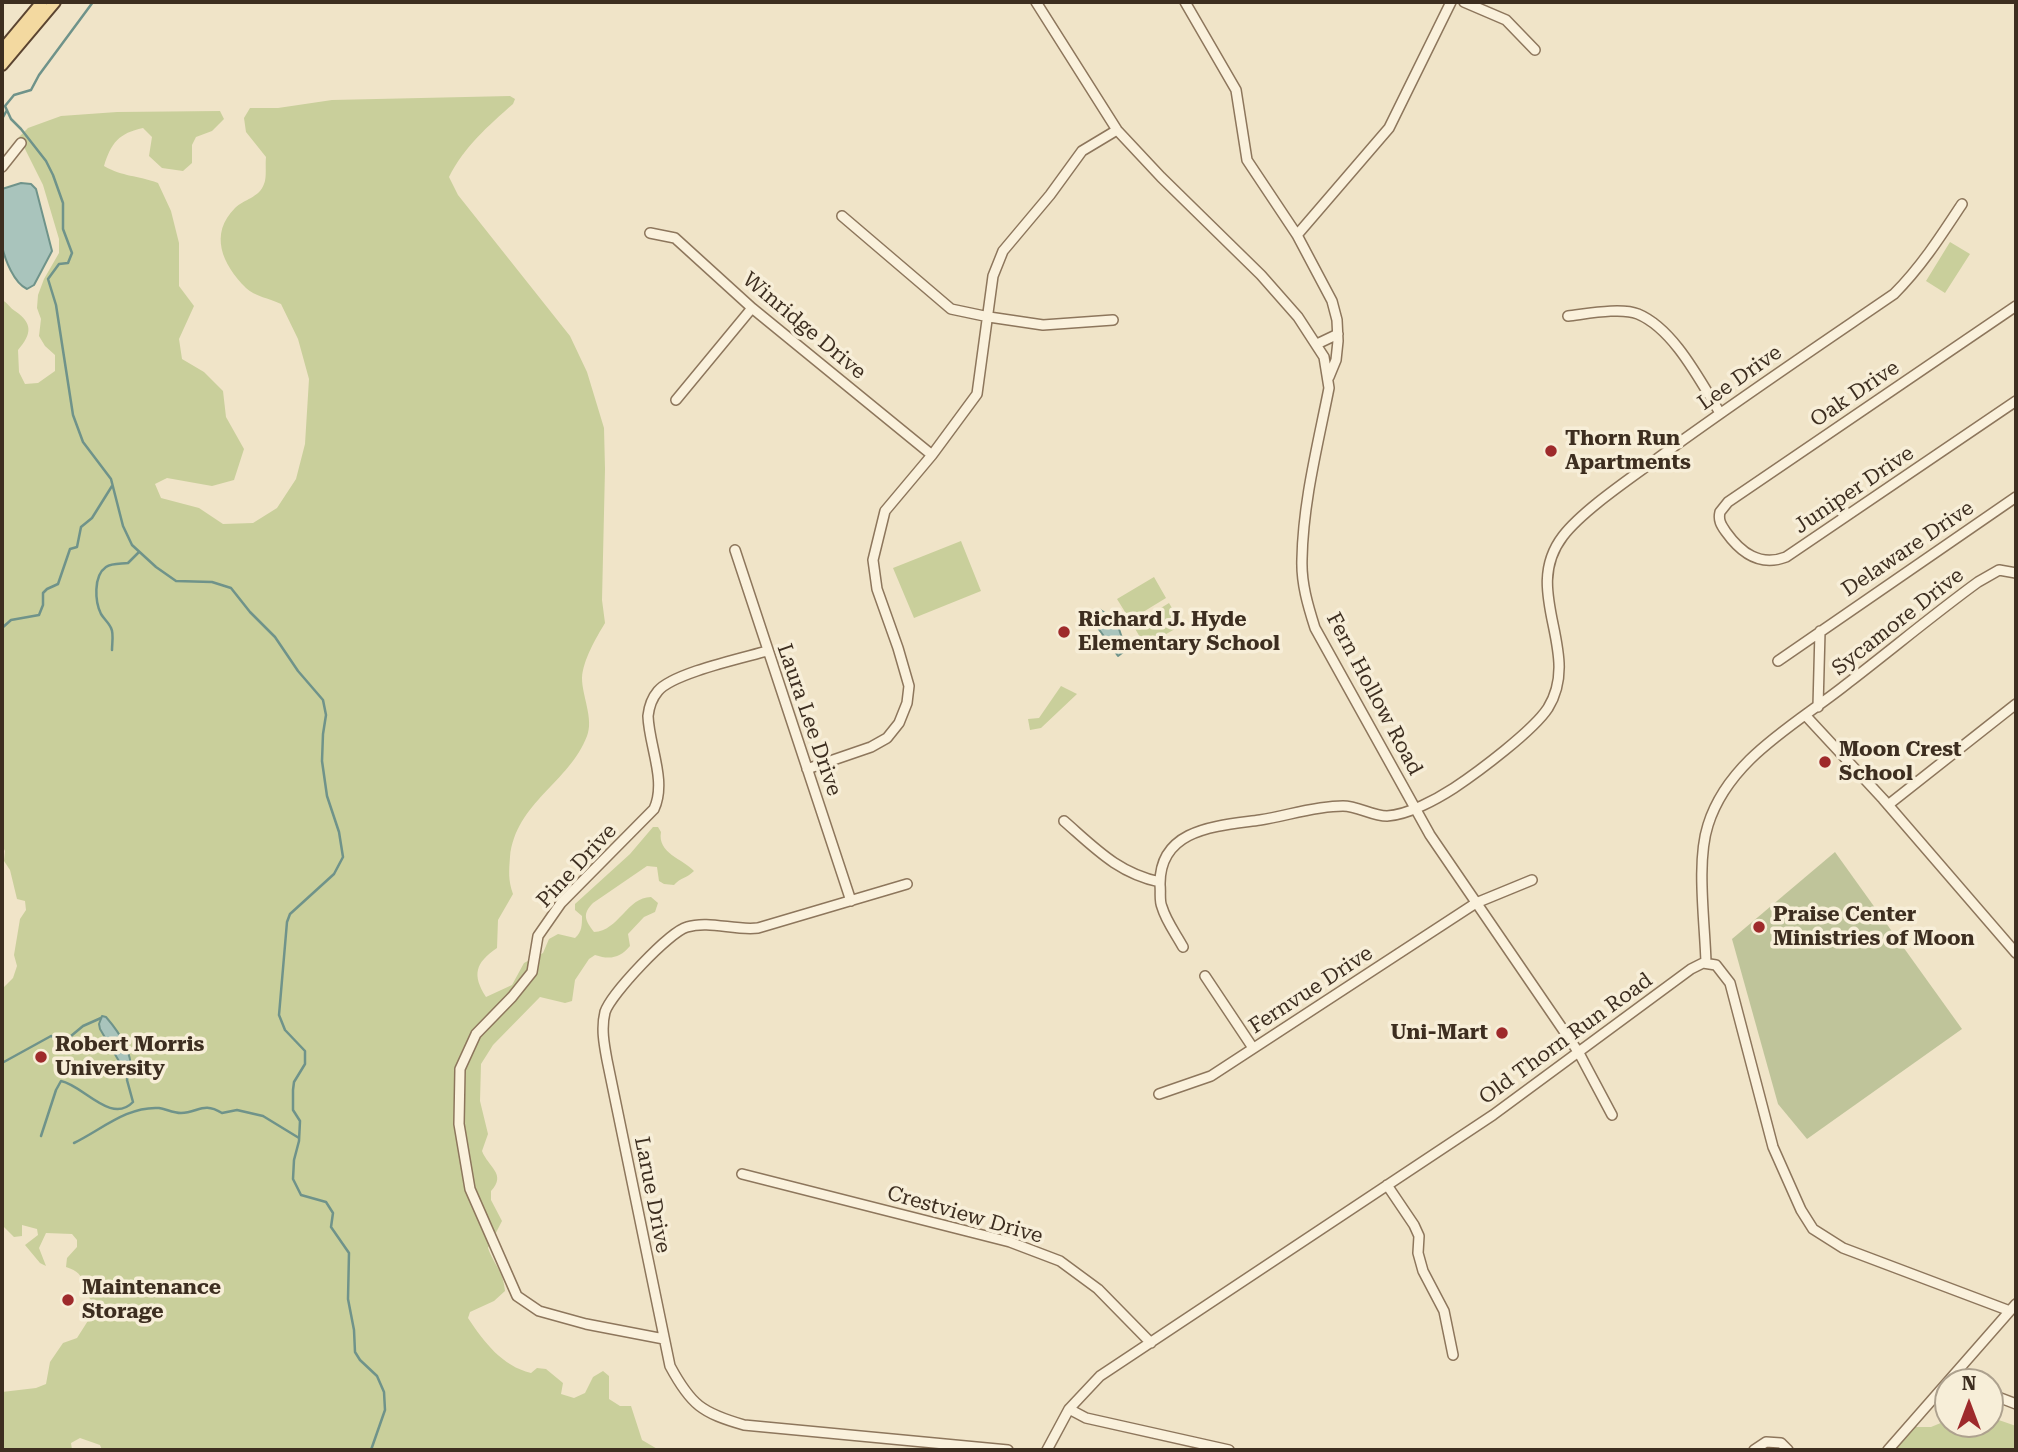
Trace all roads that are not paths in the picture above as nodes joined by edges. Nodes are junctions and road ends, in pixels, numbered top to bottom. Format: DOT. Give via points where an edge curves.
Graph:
graph roads {
  1 [pos="42,2"];
  2 [pos="55,2"];
  3 [pos="1036,2"];
  4 [pos="1185,2"];
  5 [pos="1451,2"];
  6 [pos="1464,2"];
  7 [pos="2,50"];
  8 [pos="1535,50"];
  9 [pos="2,65"];
  10 [pos="1117,130"];
  11 [pos="21,143"];
  12 [pos="2,167"];
  13 [pos="1962,204"];
  14 [pos="842,216"];
  15 [pos="650,233"];
  16 [pos="1297,236"];
  17 [pos="2016,306"];
  18 [pos="752,308"];
  19 [pos="1568,316"];
  20 [pos="989,317"];
  21 [pos="1112,320"];
  22 [pos="1338,334"];
  23 [pos="1317,344"];
  24 [pos="1329,377"];
  25 [pos="676,400"];
  26 [pos="2016,401"];
  27 [pos="1720,413"];
  28 [pos="932,455"];
  29 [pos="2016,497"];
  30 [pos="1719,516"];
  31 [pos="735,550"];
  32 [pos="2016,573"];
  33 [pos="1820,631"];
  34 [pos="767,650"];
  35 [pos="1778,661"];
  36 [pos="2016,704"];
  37 [pos="1818,707"];
  38 [pos="1806,716"];
  39 [pos="807,769"];
  40 [pos="1888,805"];
  41 [pos="1416,807"];
  42 [pos="1064,821"];
  43 [pos="1532,880"];
  44 [pos="1160,882"];
  45 [pos="906,884"];
  46 [pos="851,901"];
  47 [pos="1476,903"];
  48 [pos="1183,947"];
  49 [pos="2016,953"];
  50 [pos="1706,963"];
  51 [pos="1205,976"];
  52 [pos="1253,1048"];
  53 [pos="1579,1053"];
  54 [pos="1159,1094"];
  55 [pos="1612,1115"];
  56 [pos="742,1174"];
  57 [pos="1387,1185"];
  58 [pos="2013,1308"];
  59 [pos="664,1339"];
  60 [pos="1151,1343"];
  61 [pos="1453,1354"];
  62 [pos="1960,1368"];
  63 [pos="1934,1398"];
  64 [pos="1069,1409"];
  65 [pos="1009,1450"];
  66 [pos="1047,1450"];
  67 [pos="1229,1450"];
  68 [pos="1754,1450"];
  69 [pos="1788,1450"];
  70 [pos="1888,1450"];
  1 -- 7 [label="main road"];
  2 -- 9 [label="main road"];
  3 -- 10 [label="street, Fern Hollow Road"];
  4 -- 16 [label="street" via="1236,90 1247,160"];
  5 -- 16 [label="street" via="1389,128"];
  6 -- 8 [label="street" via="1506,20"];
  10 -- 20 [label="street" via="1082,151 1003,251 993,276"];
  10 -- 23 [label="street, Fern Hollow Road" via="1261,275"];
  11 -- 12 [label="street"];
  13 -- 27 [label="street, Lee Drive" via="1932,250 1894,294"];
  14 -- 20 [label="street" via="951,309"];
  15 -- 18 [label="street, Winridge Drive" via="675,238"];
  16 -- 22 [label="street" via="1332,301"];
  17 -- 30 [label="street, Oak Drive" via="1728,502"];
  18 -- 25 [label="street"];
  18 -- 28 [label="street, Winridge Drive"];
  19 -- 27 [label="street" via="1636,313 1658,327 1682,354"];
  20 -- 21 [label="street" via="1043,325"];
  20 -- 28 [label="street" via="977,394"];
  22 -- 23 [label="street"];
  22 -- 24 [label="street"];
  23 -- 24 [label="street, Fern Hollow Road"];
  24 -- 41 [label="street, Fern Hollow Road" via="1301,561 1305,595 1315,628"];
  26 -- 30 [label="street, Juniper Drive" via="1786,557 1765,561 1745,554"];
  27 -- 41 [label="street, Lee Drive" via="1626,481 1564,534 1548,564 1546,584 1559,647 1559,677 1548,707 1531,728 1452,789"];
  28 -- 39 [label="street" via="884,511 873,560 877,589 907,678 904,714 879,743"];
  29 -- 33 [label="street, Delaware Drive"];
  31 -- 34 [label="street, Laura Lee Drive"];
  32 -- 37 [label="street, Sycamore Drive" via="1998,570 1986,576"];
  33 -- 35 [label="street, Delaware Drive"];
  33 -- 37 [label="street"];
  34 -- 39 [label="street, Laura Lee Drive"];
  34 -- 59 [label="street, Pine Drive" via="674,680 658,691 648,716 660,791 654,809 561,902 538,936 532,972 476,1034 460,1069 459,1124 470,1189 517,1296 539,1311"];
  36 -- 40 [label="street"];
  37 -- 38 [label="street, Sycamore Drive"];
  38 -- 40 [label="street"];
  38 -- 50 [label="street, Sycamore Drive" via="1744,766 1707,825 1703,878"];
  39 -- 46 [label="street, Laura Lee Drive"];
  40 -- 49 [label="street"];
  41 -- 44 [label="street, Lee Drive" via="1387,816 1346,806 1328,807 1210,826 1177,841 1160,869"];
  41 -- 47 [label="street, Fern Hollow Road"];
  42 -- 44 [label="street" via="1113,864 1139,878"];
  43 -- 47 [label="street, Fernvue Drive"];
  44 -- 48 [label="street" via="1161,906"];
  45 -- 46 [label="street, Larue Drive"];
  46 -- 59 [label="street, Larue Drive" via="758,928 686,927 609,1002 603,1026 607,1060"];
  47 -- 52 [label="street, Fernvue Drive"];
  47 -- 53 [label="street, Fern Hollow Road"];
  50 -- 53 [label="street, Old Thorn Run Road"];
  50 -- 58 [label="street" via="1720,968 1732,989 1773,1147 1814,1229 1843,1248"];
  51 -- 52 [label="street"];
  52 -- 54 [label="street, Fernvue Drive" via="1210,1076"];
  53 -- 55 [label="street, Fern Hollow Road"];
  53 -- 57 [label="street, Old Thorn Run Road"];
  56 -- 60 [label="street, Crestview Drive" via="1010,1242 1060,1261 1098,1289"];
  57 -- 60 [label="street, Old Thorn Run Road"];
  57 -- 61 [label="street" via="1419,1236 1423,1271 1444,1311"];
  58 -- 62 [label="street"];
  59 -- 65 [label="street, Larue Drive" via="670,1367 684,1393 714,1416 744,1425"];
  60 -- 64 [label="street, Old Thorn Run Road" via="1100,1376"];
  63 -- 70 [label="street"];
  64 -- 66 [label="street, Old Thorn Run Road"];
  64 -- 67 [label="street" via="1086,1418"];
  68 -- 69 [label="street" via="1766,1442 1781,1443"];
}
